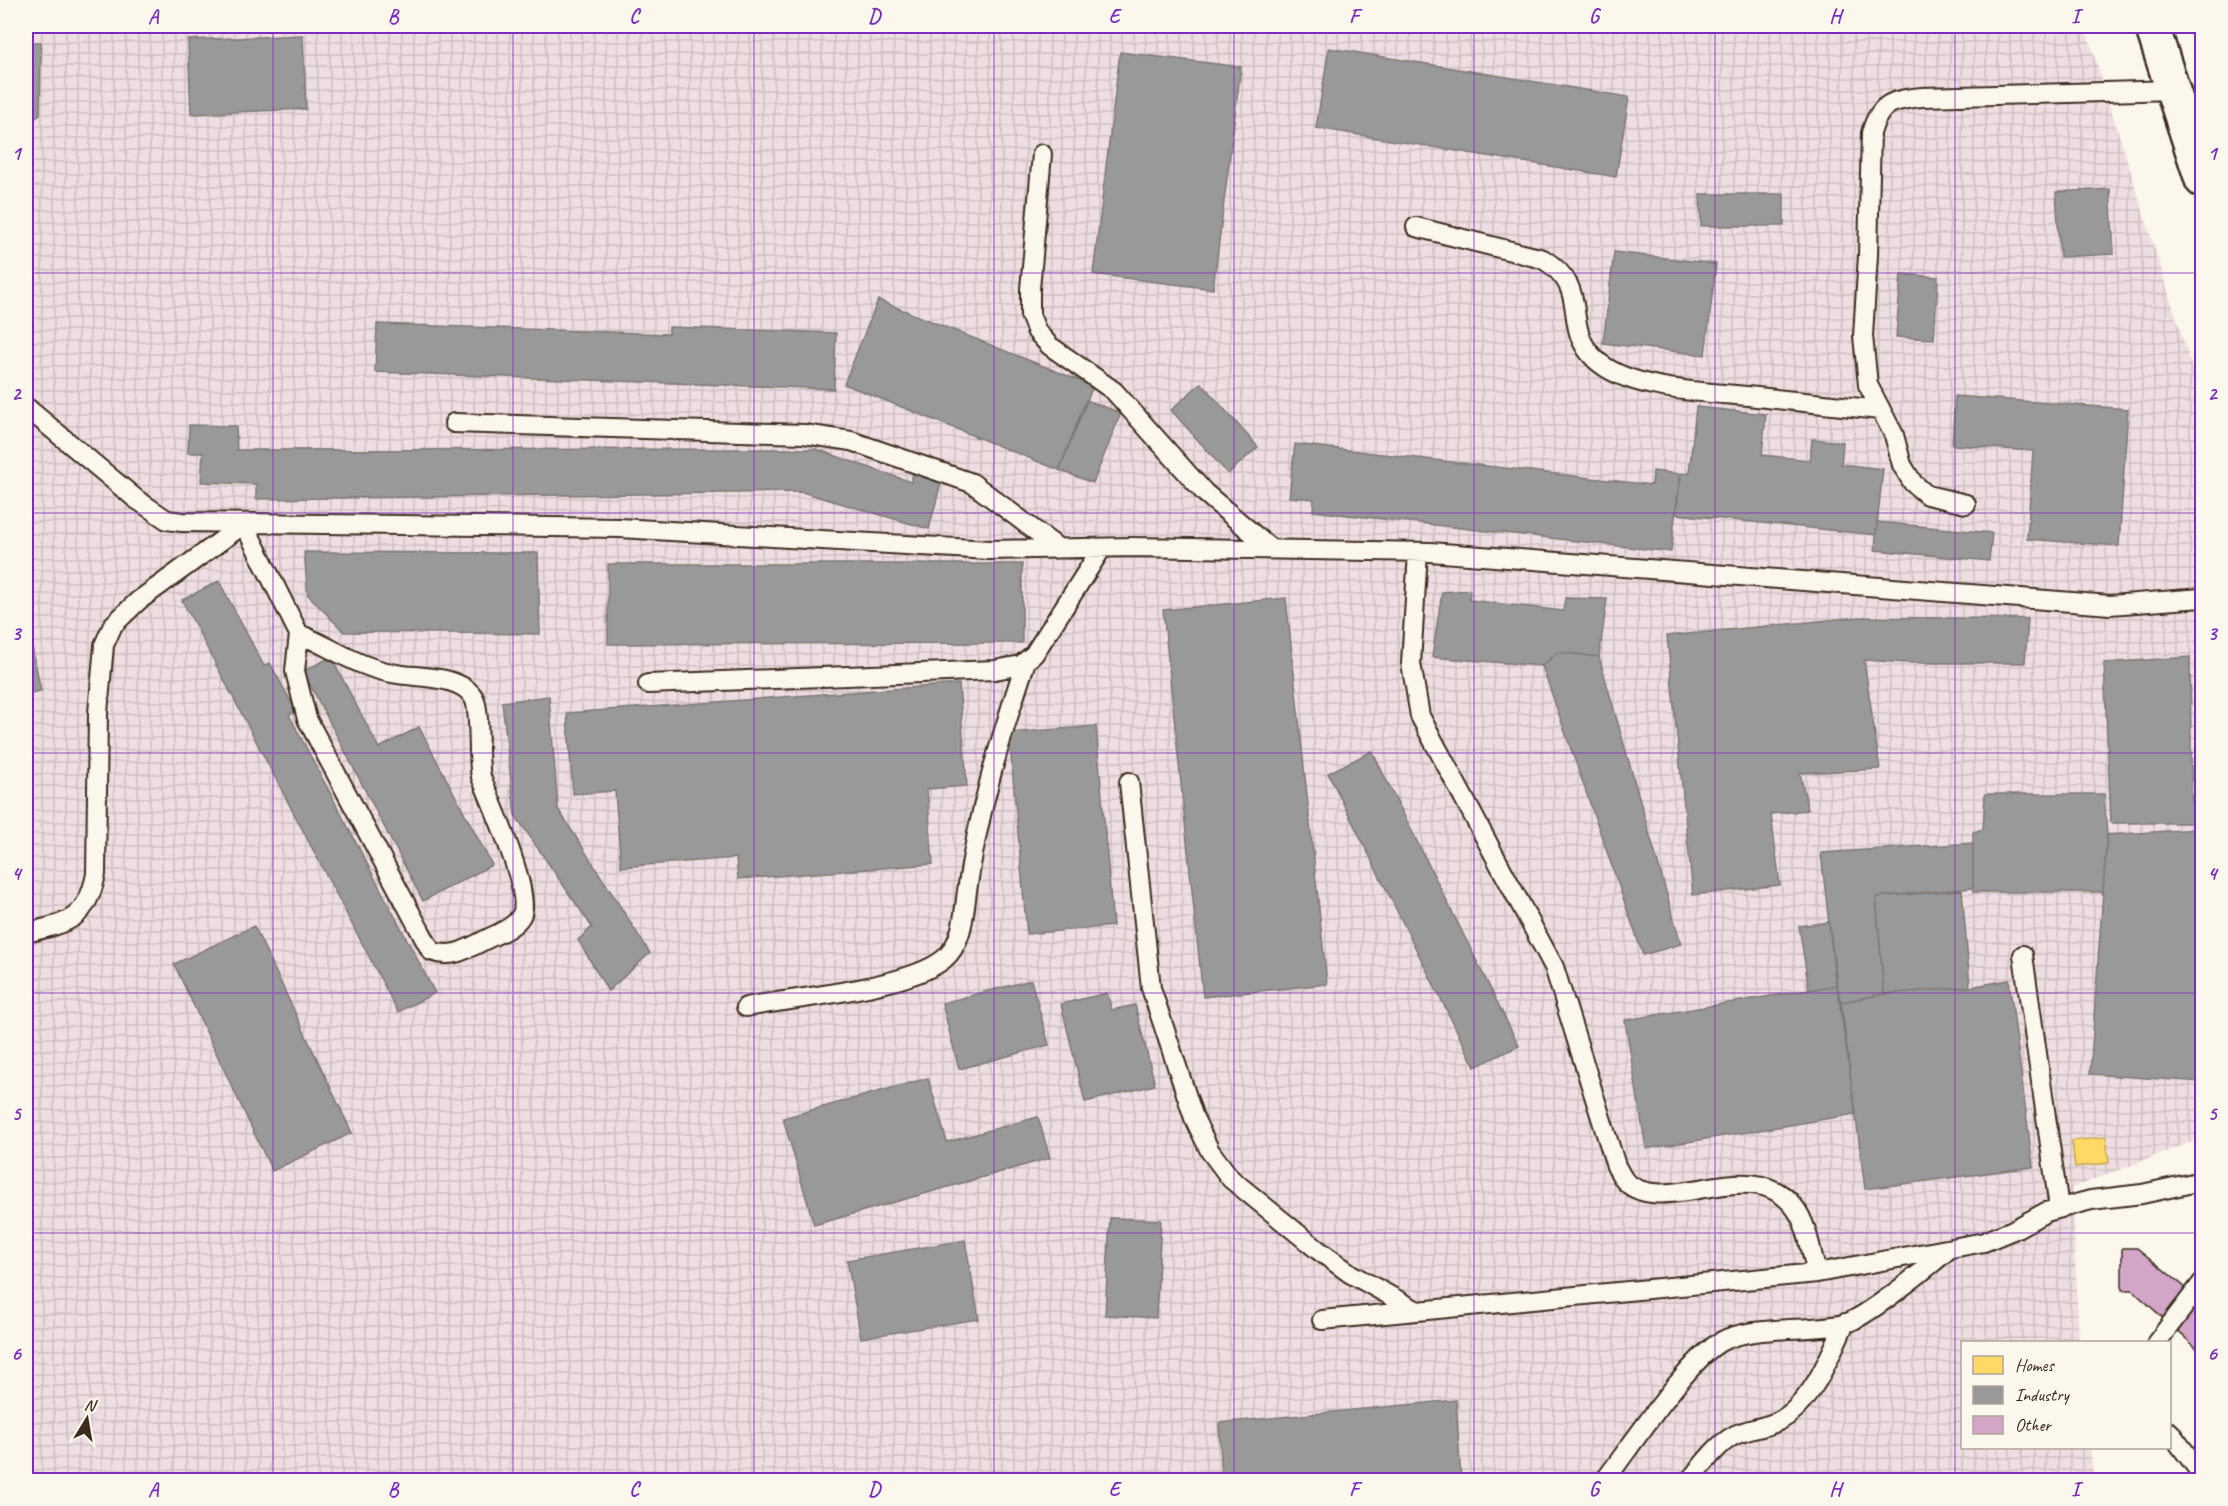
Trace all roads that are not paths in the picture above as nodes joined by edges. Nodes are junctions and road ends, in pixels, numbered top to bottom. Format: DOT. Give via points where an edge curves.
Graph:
graph roads {
  1 [pos="2152,26"];
  2 [pos="2174,90"];
  3 [pos="1042,154"];
  4 [pos="2202,180"];
  5 [pos="1416,227"];
  6 [pos="26,407"];
  7 [pos="1880,410"];
  8 [pos="454,423"];
  9 [pos="1966,504"];
  10 [pos="244,524"];
  11 [pos="1102,548"];
  12 [pos="1058,549"];
  13 [pos="1271,549"];
  14 [pos="1418,552"];
  15 [pos="2202,598"];
  16 [pos="299,634"];
  17 [pos="1026,661"];
  18 [pos="648,684"];
  19 [pos="1129,782"];
  20 [pos="26,933"];
  21 [pos="2023,955"];
  22 [pos="746,1006"];
  23 [pos="2202,1181"];
  24 [pos="2059,1208"];
  25 [pos="1949,1249"];
  26 [pos="1816,1273"];
  27 [pos="2202,1283"];
  28 [pos="1414,1309"];
  29 [pos="1322,1320"];
  30 [pos="1845,1323"];
  31 [pos="2158,1341"];
  32 [pos="2171,1435"];
  33 [pos="2202,1475"];
  34 [pos="1605,1480"];
  35 [pos="1690,1480"];
  1 -- 2 [label="main road"];
  2 -- 4 [label="main road"];
  2 -- 7 [label="lane" via="1922,97 1895,99 1883,108 1875,117 1871,133 1863,336 1868,385"];
  3 -- 13 [label="lane" via="1030,289 1030,315 1037,332 1050,346 1114,392 1205,493"];
  5 -- 7 [label="lane" via="1543,259 1558,269 1574,294 1579,337 1593,357 1625,376 1671,387"];
  6 -- 10 [label="lane" via="127,492 167,520"];
  7 -- 9 [label="lane" via="1913,483 1927,495"];
  8 -- 12 [label="lane" via="804,434 851,441 972,483"];
  10 -- 12 [label="lane" via="620,528 944,548"];
  10 -- 16 [label="lane"];
  10 -- 20 [label="lane" via="138,601 113,625 104,645 98,713 96,874 92,895 81,913 62,925"];
  11 -- 12 [label="lane"];
  11 -- 13 [label="lane"];
  11 -- 17 [label="lane" via="1047,638"];
  13 -- 14 [label="lane"];
  14 -- 15 [label="lane" via="2110,605"];
  14 -- 26 [label="lane" via="1411,663 1420,716 1554,967 1616,1166 1625,1182 1659,1192 1732,1184 1770,1188 1786,1197 1796,1209"];
  16 -- 16 [label="lane" via="295,671 307,719 431,951 444,956 459,953 513,925 522,914 523,888 482,777 475,700 466,688 452,683 371,670"];
  17 -- 18 [label="lane" via="995,670"];
  17 -- 22 [label="lane" via="974,838 966,903 955,948 944,959 911,976"];
  19 -- 28 [label="lane" via="1151,988 1194,1118 1210,1151 1231,1179 1318,1250 1360,1280"];
  21 -- 24 [label="lane"];
  23 -- 24 [label="lane"];
  24 -- 25 [label="lane" via="1984,1242"];
  25 -- 26 [label="lane"];
  25 -- 30 [label="lane"];
  26 -- 28 [label="lane"];
  27 -- 31 [label="lane"];
  28 -- 29 [label="lane"];
  30 -- 34 [label="lane" via="1723,1340 1683,1379"];
  30 -- 35 [label="lane" via="1814,1384 1797,1408 1772,1425 1734,1436 1713,1452"];
  32 -- 33 [label="lane"];
}
